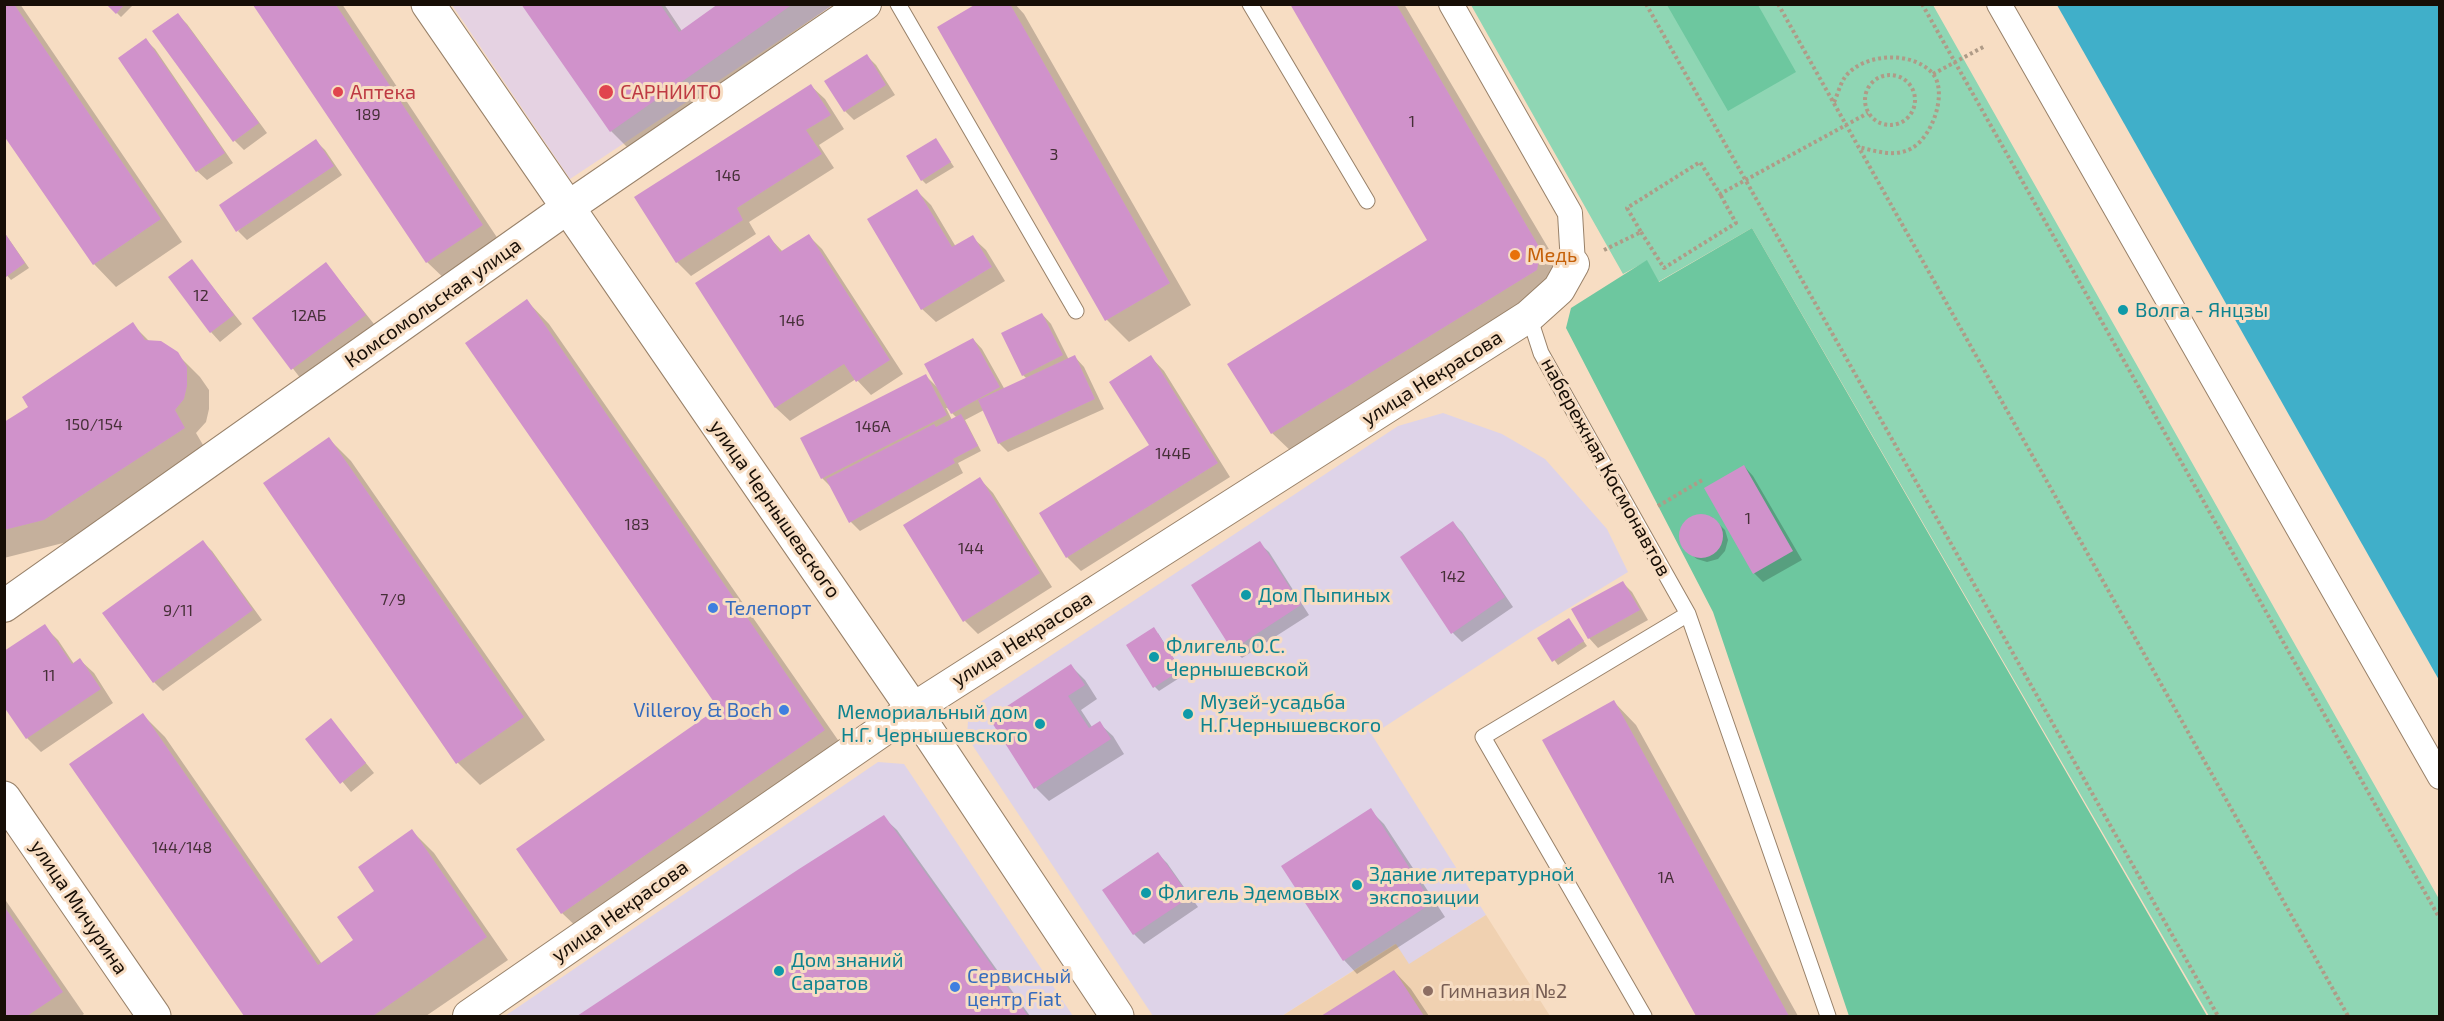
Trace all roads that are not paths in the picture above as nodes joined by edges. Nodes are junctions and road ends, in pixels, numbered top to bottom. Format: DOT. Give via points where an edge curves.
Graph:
graph roads {
  1 [pos="428,4"];
  2 [pos="865,4"];
  3 [pos="898,4"];
  4 [pos="1250,4"];
  5 [pos="1451,4"];
  6 [pos="1999,4"];
  7 [pos="1367,201"];
  8 [pos="567,208"];
  9 [pos="1573,264"];
  10 [pos="1076,311"];
  11 [pos="1529,316"];
  12 [pos="4,606"];
  13 [pos="1688,614"];
  14 [pos="913,708"];
  15 [pos="2439,777"];
  16 [pos="4,798"];
  17 [pos="154,1017"];
  18 [pos="469,1017"];
  19 [pos="1117,1017"];
  20 [pos="1644,1017"];
  21 [pos="1828,1017"];
  1 -- 8 [label="main road, улица Чернышевского"];
  2 -- 8 [label="street, Комсомольская улица"];
  3 -- 10 [label="lane"];
  4 -- 7 [label="lane"];
  5 -- 9 [label="street" via="1570,213"];
  6 -- 15 [label="street"];
  8 -- 12 [label="street, Комсомольская улица"];
  8 -- 14 [label="main road, улица Чернышевского"];
  9 -- 11 [label="street, улица Некрасова" via="1559,289"];
  11 -- 13 [label="lane, набережная Космонавтов" via="1542,353"];
  11 -- 14 [label="street, улица Некрасова"];
  13 -- 20 [label="lane" via="1483,737"];
  13 -- 21 [label="lane, набережная Космонавтов"];
  14 -- 18 [label="street, улица Некрасова"];
  14 -- 19 [label="main road, улица Чернышевского"];
  16 -- 17 [label="main road, улица Мичурина"];
}
